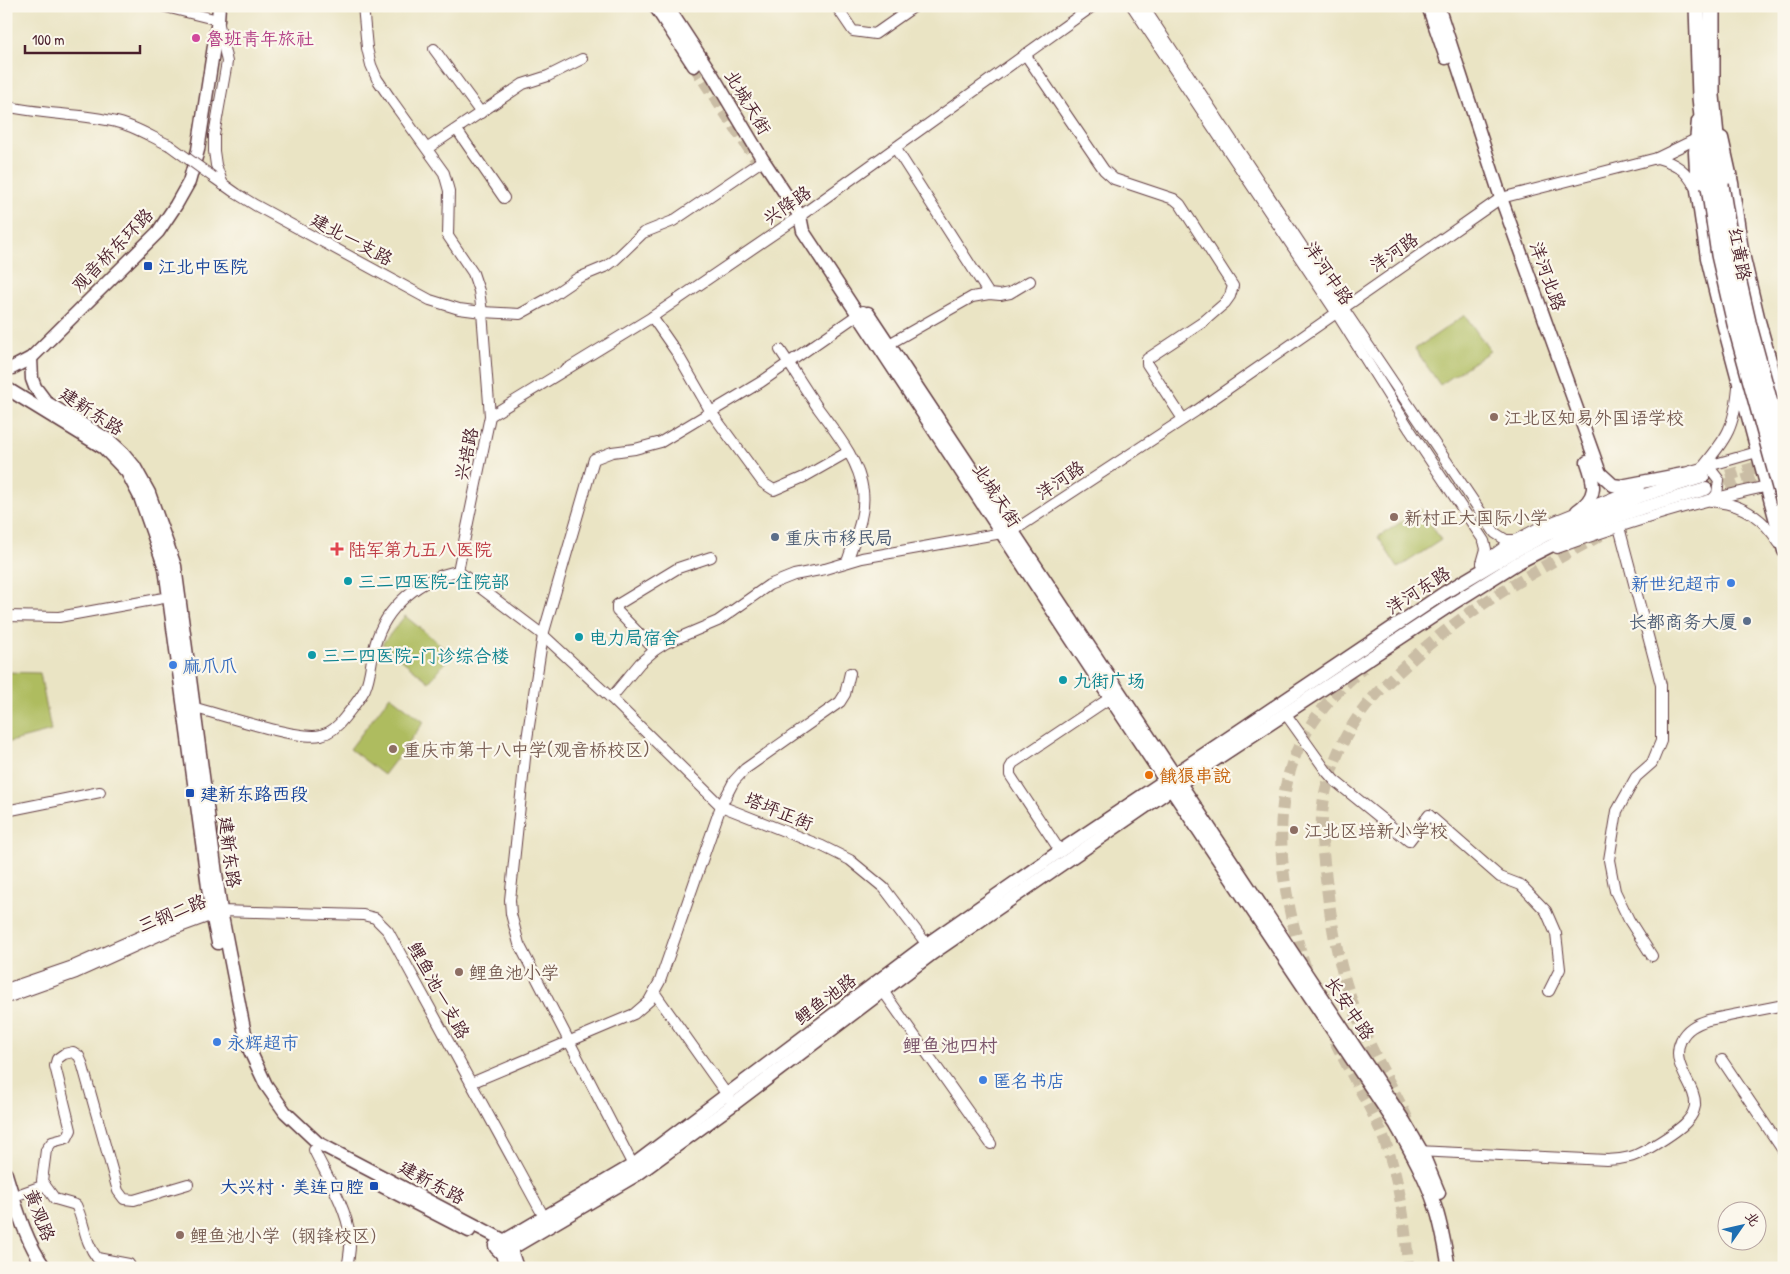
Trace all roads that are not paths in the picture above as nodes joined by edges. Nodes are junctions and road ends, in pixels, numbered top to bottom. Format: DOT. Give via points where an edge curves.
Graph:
graph roads {
  1 [pos="162,6"];
  2 [pos="219,6"];
  3 [pos="363,6"];
  4 [pos="655,6"];
  5 [pos="667,6"];
  6 [pos="836,6"];
  7 [pos="915,6"];
  8 [pos="1093,6"];
  9 [pos="1132,6"];
  10 [pos="1143,6"];
  11 [pos="1428,6"];
  12 [pos="1438,6"];
  13 [pos="1697,6"];
  14 [pos="1712,6"];
  15 [pos="218,20"];
  16 [pos="434,49"];
  17 [pos="1025,54"];
  18 [pos="582,59"];
  19 [pos="694,66"];
  20 [pos="1706,96"];
  21 [pos="6,106"];
  22 [pos="481,113"];
  23 [pos="457,130"];
  24 [pos="1696,139"];
  25 [pos="428,148"];
  26 [pos="896,149"];
  27 [pos="1657,158"];
  28 [pos="763,160"];
  29 [pos="223,185"];
  30 [pos="1709,187"];
  31 [pos="504,198"];
  32 [pos="1498,200"];
  33 [pos="800,216"];
  34 [pos="1030,281"];
  35 [pos="989,294"];
  36 [pos="1339,310"];
  37 [pos="482,312"];
  38 [pos="862,312"];
  39 [pos="652,316"];
  40 [pos="885,346"];
  41 [pos="780,350"];
  42 [pos="31,358"];
  43 [pos="788,363"];
  44 [pos="6,369"];
  45 [pos="1772,369"];
  46 [pos="1738,383"];
  47 [pos="6,388"];
  48 [pos="1784,388"];
  49 [pos="1784,410"];
  50 [pos="711,412"];
  51 [pos="490,416"];
  52 [pos="1183,419"];
  53 [pos="1784,444"];
  54 [pos="848,452"];
  55 [pos="1757,452"];
  56 [pos="1784,454"];
  57 [pos="1683,474"];
  58 [pos="1784,483"];
  59 [pos="1706,484"];
  60 [pos="1767,487"];
  61 [pos="1784,502"];
  62 [pos="1577,511"];
  63 [pos="1619,527"];
  64 [pos="1007,533"];
  65 [pos="1516,540"];
  66 [pos="1784,551"];
  67 [pos="711,557"];
  68 [pos="847,562"];
  69 [pos="1519,562"];
  70 [pos="1482,563"];
  71 [pos="458,571"];
  72 [pos="1444,593"];
  73 [pos="169,597"];
  74 [pos="6,616"];
  75 [pos="543,635"];
  76 [pos="655,650"];
  77 [pos="850,673"];
  78 [pos="1114,695"];
  79 [pos="611,698"];
  80 [pos="189,707"];
  81 [pos="1286,713"];
  82 [pos="1172,782"];
  83 [pos="100,792"];
  84 [pos="721,806"];
  85 [pos="6,811"];
  86 [pos="1060,851"];
  87 [pos="215,912"];
  88 [pos="930,948"];
  89 [pos="1652,956"];
  90 [pos="6,989"];
  91 [pos="883,991"];
  92 [pos="654,992"];
  93 [pos="1549,992"];
  94 [pos="6,998"];
  95 [pos="1784,1005"];
  96 [pos="569,1042"];
  97 [pos="1722,1060"];
  98 [pos="471,1083"];
  99 [pos="731,1099"];
  100 [pos="991,1144"];
  101 [pos="314,1150"];
  102 [pos="1416,1152"];
  103 [pos="1784,1152"];
  104 [pos="635,1169"];
  105 [pos="6,1174"];
  106 [pos="188,1184"];
  107 [pos="44,1185"];
  108 [pos="8,1195"];
  109 [pos="544,1217"];
  110 [pos="503,1248"];
  111 [pos="35,1268"];
  112 [pos="44,1268"];
  113 [pos="131,1268"];
  114 [pos="347,1268"];
  115 [pos="506,1268"];
  116 [pos="517,1268"];
  117 [pos="1449,1268"];
  118 [pos="1458,1268"];
  1 -- 15 [label="street"];
  2 -- 15 [label="main road, 观音桥东环路"];
  3 -- 25 [label="street, 兴培路" via="367,48 377,79"];
  4 -- 19 [label="main road"];
  5 -- 28 [label="main road, 北城天街"];
  6 -- 7 [label="street" via="853,31 875,34"];
  8 -- 17 [label="street, 兴降路"];
  9 -- 36 [label="street, 洋河中路"];
  10 -- 36 [label="street, 洋河中路"];
  11 -- 32 [label="main road, 洋河北路"];
  12 -- 32 [label="main road, 洋河北路"];
  13 -- 20 [label="highway, 红黄路"];
  14 -- 20 [label="highway, 红黄路"];
  15 -- 29 [label="street" via="227,62 214,151"];
  15 -- 42 [label="main road, 观音桥东环路" via="198,150 189,182 158,232"];
  16 -- 22 [label="street"];
  17 -- 26 [label="street, 兴降路"];
  17 -- 52 [label="street" via="1104,170 1114,179 1174,199 1180,204 1233,286 1225,303 1203,322 1147,359 1147,364"];
  18 -- 22 [label="street" via="523,84"];
  20 -- 24 [label="main road"];
  20 -- 30 [label="highway, 红黄路"];
  20 -- 45 [label="main road" via="1732,183 1742,250"];
  21 -- 29 [label="street, 建北一支路, bridge" via="118,122 169,145"];
  22 -- 23 [label="street"];
  23 -- 25 [label="street"];
  23 -- 31 [label="street"];
  24 -- 27 [label="street, 洋河路"];
  24 -- 30 [label="main road"];
  25 -- 37 [label="street, 兴培路" via="447,180 448,236 473,273"];
  26 -- 33 [label="street, 兴降路"];
  26 -- 35 [label="street"];
  27 -- 30 [label="street" via="1671,162 1690,178"];
  27 -- 32 [label="street, 洋河路"];
  28 -- 33 [label="main road, 北城天街"];
  28 -- 37 [label="street, 建北一支路" via="673,221 643,233 606,266 578,278 527,311 515,314"];
  29 -- 37 [label="street, 建北一支路" via="430,300 459,310"];
  30 -- 46 [label="main road" via="1708,258"];
  30 -- 56 [label="highway, 红黄路, bridge" via="1732,252"];
  30 -- 61 [label="highway, 红黄路, bridge" via="1719,255 1733,316"];
  32 -- 36 [label="street, 洋河路"];
  32 -- 57 [label="main road, 洋河北路" via="1600,473 1613,485 1621,486"];
  32 -- 62 [label="main road, 洋河北路" via="1592,475 1591,498"];
  33 -- 38 [label="main road, 北城天街" via="803,231"];
  33 -- 39 [label="street, 兴降路"];
  34 -- 35 [label="street" via="1010,293"];
  35 -- 40 [label="street" via="972,297"];
  36 -- 52 [label="street, 洋河路"];
  36 -- 65 [label="street, 洋河中路" via="1495,533 1506,540"];
  36 -- 70 [label="street, 洋河中路" via="1410,430 1484,540 1486,549"];
  37 -- 51 [label="street, 兴培路"];
  38 -- 40 [label="main road, 北城天街"];
  38 -- 43 [label="street"];
  39 -- 50 [label="street"];
  39 -- 51 [label="street, 兴降路"];
  40 -- 64 [label="main road, 北城天街"];
  41 -- 43 [label="street"];
  42 -- 44 [label="main road, 观音桥东环路"];
  42 -- 80 [label="main road, 建新东路" via="32,379 40,395 57,410 110,441 134,466 149,493 175,566"];
  43 -- 50 [label="street"];
  43 -- 54 [label="street"];
  45 -- 46 [label="main road" via="1772,383 1769,390 1761,395 1747,393"];
  45 -- 48 [label="street"];
  45 -- 49 [label="main road"];
  46 -- 55 [label="main road"];
  46 -- 59 [label="street" via="1732,424"];
  47 -- 73 [label="main road, 建新东路" via="104,448 127,472 140,497 165,568"];
  50 -- 54 [label="street" via="763,483 774,490"];
  50 -- 75 [label="street" via="660,442 594,459"];
  51 -- 71 [label="street, 兴培路"];
  52 -- 64 [label="street, 洋河路"];
  53 -- 55 [label="street"];
  54 -- 68 [label="street" via="856,465 864,492 858,532"];
  55 -- 59 [label="street"];
  55 -- 60 [label="main road"];
  57 -- 59 [label="street"];
  57 -- 62 [label="street"];
  58 -- 60 [label="street"];
  59 -- 60 [label="street"];
  59 -- 63 [label="street"];
  59 -- 66 [label="street" via="1732,504 1755,515 1772,532"];
  59 -- 69 [label="main road, 洋河东路" via="1592,525"];
  59 -- 72 [label="main road, 洋河东路" via="1638,497 1546,535"];
  60 -- 66 [label="main road"];
  62 -- 65 [label="street"];
  63 -- 69 [label="street"];
  63 -- 89 [label="street" via="1661,685 1661,741 1652,763 1636,777 1617,811 1609,860 1615,891"];
  64 -- 68 [label="street, 洋河路"];
  64 -- 78 [label="main road, 北城天街"];
  65 -- 70 [label="street"];
  67 -- 76 [label="street" via="678,568 617,605 617,610"];
  68 -- 76 [label="street, 洋河路" via="794,575 769,585 718,622"];
  69 -- 81 [label="main road, 洋河东路"];
  70 -- 72 [label="street"];
  71 -- 75 [label="street"];
  71 -- 80 [label="street" via="428,580 389,615 380,629 365,689 339,725 321,736 298,735"];
  72 -- 82 [label="main road, 洋河东路"];
  73 -- 74 [label="street" via="59,617"];
  73 -- 80 [label="main road, 建新东路"];
  75 -- 79 [label="street"];
  75 -- 96 [label="street" via="527,739 510,900 520,944"];
  76 -- 79 [label="street, 洋河路"];
  77 -- 84 [label="street" via="840,702 745,769"];
  78 -- 82 [label="main road, 北城天街"];
  78 -- 86 [label="street" via="1010,768 1010,775"];
  79 -- 84 [label="street, 塔坪正街"];
  80 -- 87 [label="main road, 建新东路"];
  81 -- 82 [label="main road, 洋河东路"];
  81 -- 93 [label="street" via="1335,781 1409,840 1429,815 1500,877 1522,885 1546,911 1556,934 1560,969"];
  82 -- 86 [label="main road, 鲤鱼池路"];
  82 -- 88 [label="main road, 鲤鱼池路"];
  82 -- 102 [label="main road, 长安中路" via="1352,1060"];
  83 -- 85 [label="street"];
  84 -- 88 [label="street, 塔坪正街" via="850,860 884,888"];
  84 -- 92 [label="street"];
  86 -- 88 [label="main road, 鲤鱼池路"];
  87 -- 90 [label="street, 三钢二路" via="188,915 73,966"];
  87 -- 94 [label="street, 三钢二路" via="76,973"];
  87 -- 98 [label="street, 鲤鱼池一支路" via="363,915 380,921"];
  87 -- 101 [label="main road, 建新东路" via="236,1032 252,1072 280,1118"];
  87 -- 110 [label="main road, 建新东路" via="250,1051 266,1085 285,1112 318,1142"];
  88 -- 91 [label="main road, 鲤鱼池路"];
  88 -- 99 [label="main road, 鲤鱼池路"];
  91 -- 99 [label="main road, 鲤鱼池路"];
  91 -- 100 [label="street"];
  92 -- 96 [label="street" via="634,1014"];
  92 -- 99 [label="street"];
  95 -- 102 [label="street" via="1708,1020 1686,1032 1678,1052 1694,1097 1693,1113 1683,1126 1630,1157 1607,1160"];
  96 -- 98 [label="street"];
  96 -- 104 [label="street"];
  97 -- 103 [label="street"];
  98 -- 109 [label="street, 鲤鱼池一支路"];
  99 -- 104 [label="main road, 鲤鱼池路"];
  101 -- 110 [label="main road, 建新东路"];
  101 -- 114 [label="street" via="348,1226 350,1251"];
  102 -- 117 [label="main road, 长安中路" via="1436,1208"];
  102 -- 118 [label="main road, 长安中路" via="1444,1204"];
  104 -- 109 [label="main road, 鲤鱼池路"];
  104 -- 110 [label="main road, 鲤鱼池路"];
  105 -- 108 [label="main road, 黄观路"];
  106 -- 107 [label="street" via="134,1200 120,1196 82,1063 73,1052 56,1059 70,1130 67,1138 52,1142 46,1150"];
  107 -- 108 [label="street"];
  107 -- 113 [label="street" via="55,1199 76,1205 83,1219 88,1247 97,1258 130,1264"];
  108 -- 111 [label="main road, 黄观路" via="14,1222"];
  108 -- 112 [label="main road, 黄观路"];
  109 -- 110 [label="main road, 鲤鱼池路"];
  110 -- 115 [label="main road"];
  110 -- 116 [label="main road"];
}
